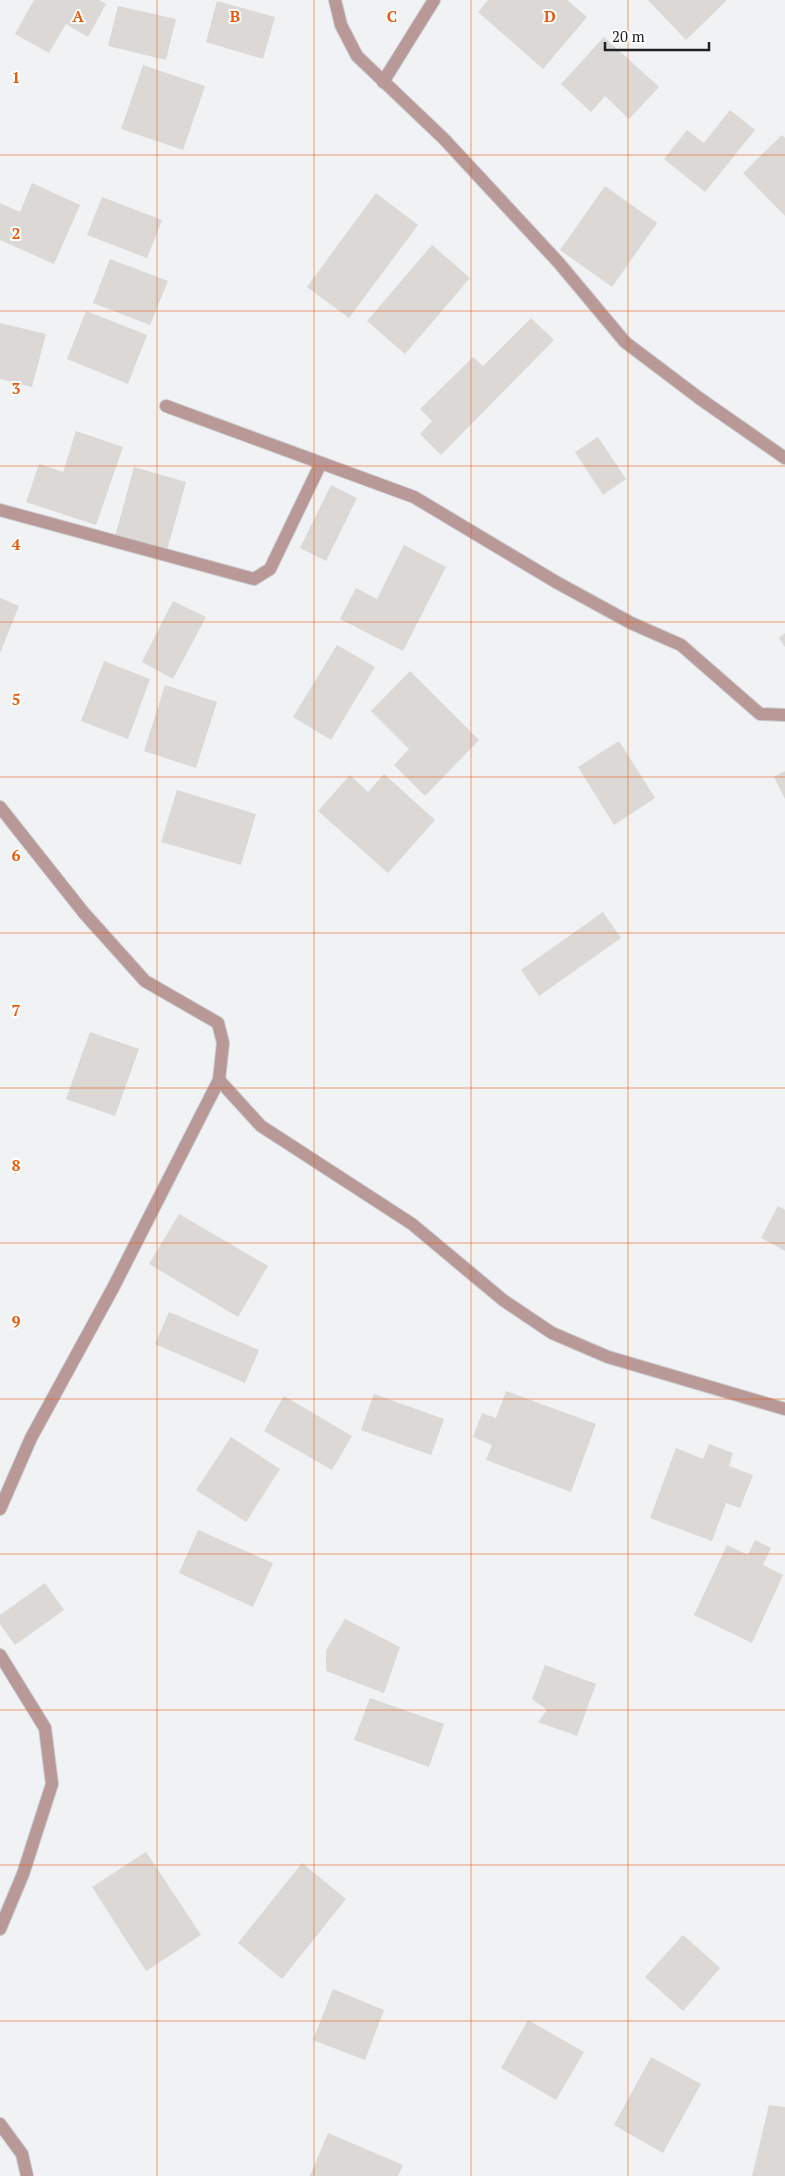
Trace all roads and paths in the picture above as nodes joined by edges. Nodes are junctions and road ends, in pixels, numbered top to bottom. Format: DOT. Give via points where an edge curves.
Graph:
graph roads {
  1 [pos="334,0"];
  2 [pos="434,0"];
  3 [pos="383,82"];
  4 [pos="166,406"];
  5 [pos="785,458"];
  6 [pos="321,463"];
  7 [pos="0,510"];
  8 [pos="785,715"];
  9 [pos="0,807"];
  10 [pos="219,1080"];
  11 [pos="785,1409"];
  12 [pos="0,1509"];
  13 [pos="0,1655"];
  14 [pos="0,1929"];
  15 [pos="0,2124"];
  16 [pos="27,2176"];
  1 -- 3 [label="street" via="341,25 356,56"];
  2 -- 3 [label="street"];
  3 -- 5 [label="street" via="451,146 559,263 625,342"];
  4 -- 6 [label="street"];
  6 -- 7 [label="street" via="270,569 254,579"];
  6 -- 8 [label="street" via="414,497 556,582 631,623 681,645 760,714"];
  9 -- 10 [label="street" via="84,913 145,981 218,1023 223,1043"];
  10 -- 11 [label="street" via="261,1126 412,1224 503,1300 552,1333 608,1357"];
  10 -- 12 [label="street" via="113,1288 31,1438"];
  13 -- 14 [label="street" via="45,1728 52,1784 23,1874"];
  15 -- 16 [label="street" via="22,2154"];
}
